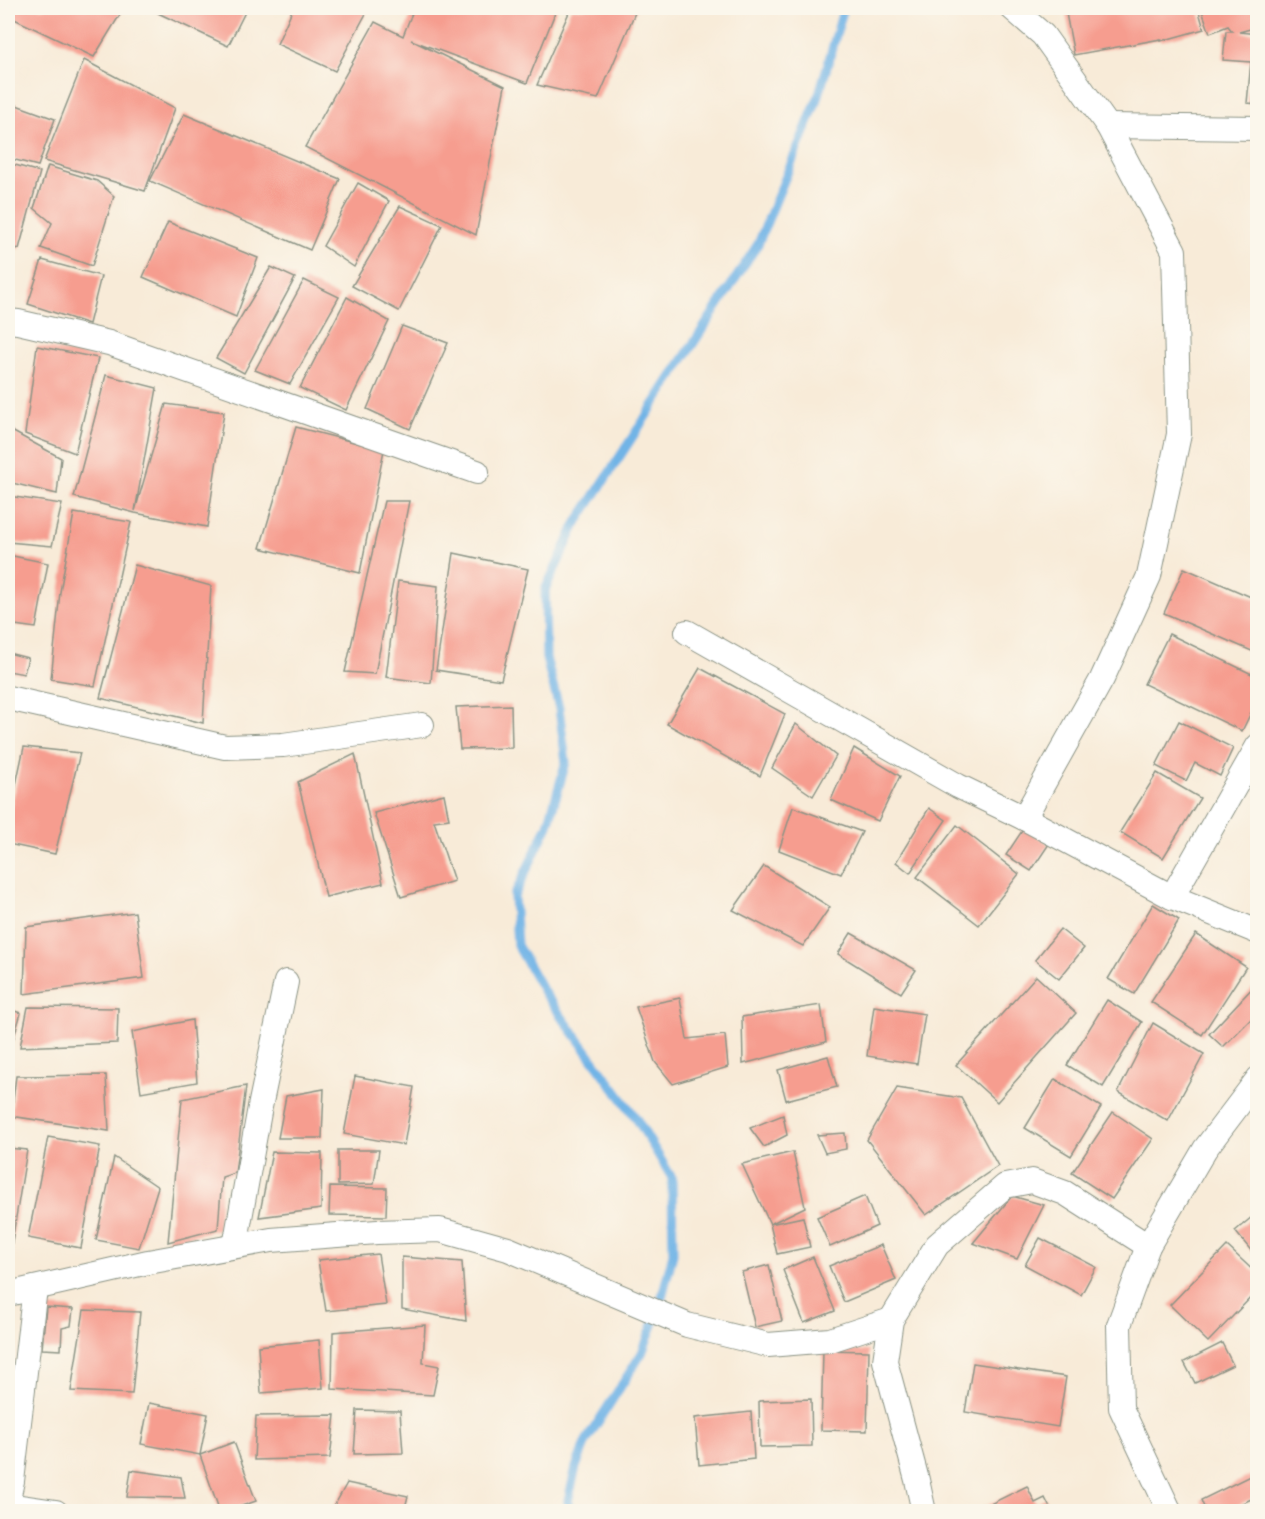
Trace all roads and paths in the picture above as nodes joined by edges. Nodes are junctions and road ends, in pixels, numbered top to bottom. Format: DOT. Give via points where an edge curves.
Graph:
graph roads {
  1 [pos="1012,8"];
  2 [pos="1108,126"];
  3 [pos="1257,128"];
  4 [pos="8,321"];
  5 [pos="477,472"];
  6 [pos="687,632"];
  7 [pos="8,698"];
  8 [pos="422,725"];
  9 [pos="1257,746"];
  10 [pos="1024,818"];
  11 [pos="1172,897"];
  12 [pos="1257,932"];
  13 [pos="286,982"];
  14 [pos="1257,1080"];
  15 [pos="235,1246"];
  16 [pos="1148,1246"];
  17 [pos="35,1288"];
  18 [pos="8,1294"];
  19 [pos="891,1320"];
  20 [pos="8,1499"];
  21 [pos="8,1505"];
  22 [pos="56,1512"];
  23 [pos="924,1512"];
  24 [pos="1170,1512"];
  1 -- 2 [label="street" via="1042,35"];
  2 -- 3 [label="street"];
  2 -- 10 [label="street" via="1173,251 1179,434 1149,576 1102,680"];
  4 -- 5 [label="street" via="108,343"];
  6 -- 10 [label="street" via="958,786"];
  7 -- 8 [label="street" via="225,747 283,745"];
  9 -- 11 [label="street"];
  10 -- 11 [label="street"];
  11 -- 12 [label="street"];
  13 -- 15 [label="street"];
  14 -- 16 [label="street" via="1205,1149"];
  15 -- 17 [label="street"];
  15 -- 19 [label="street" via="271,1240 440,1230 508,1249 687,1325 768,1345 830,1340"];
  16 -- 19 [label="street" via="1065,1193 1032,1181 1005,1186 937,1245"];
  16 -- 24 [label="street" via="1119,1325 1121,1408"];
  17 -- 18 [label="street"];
  17 -- 20 [label="street"];
  19 -- 23 [label="street" via="885,1361"];
  21 -- 22 [label="street"];
}
